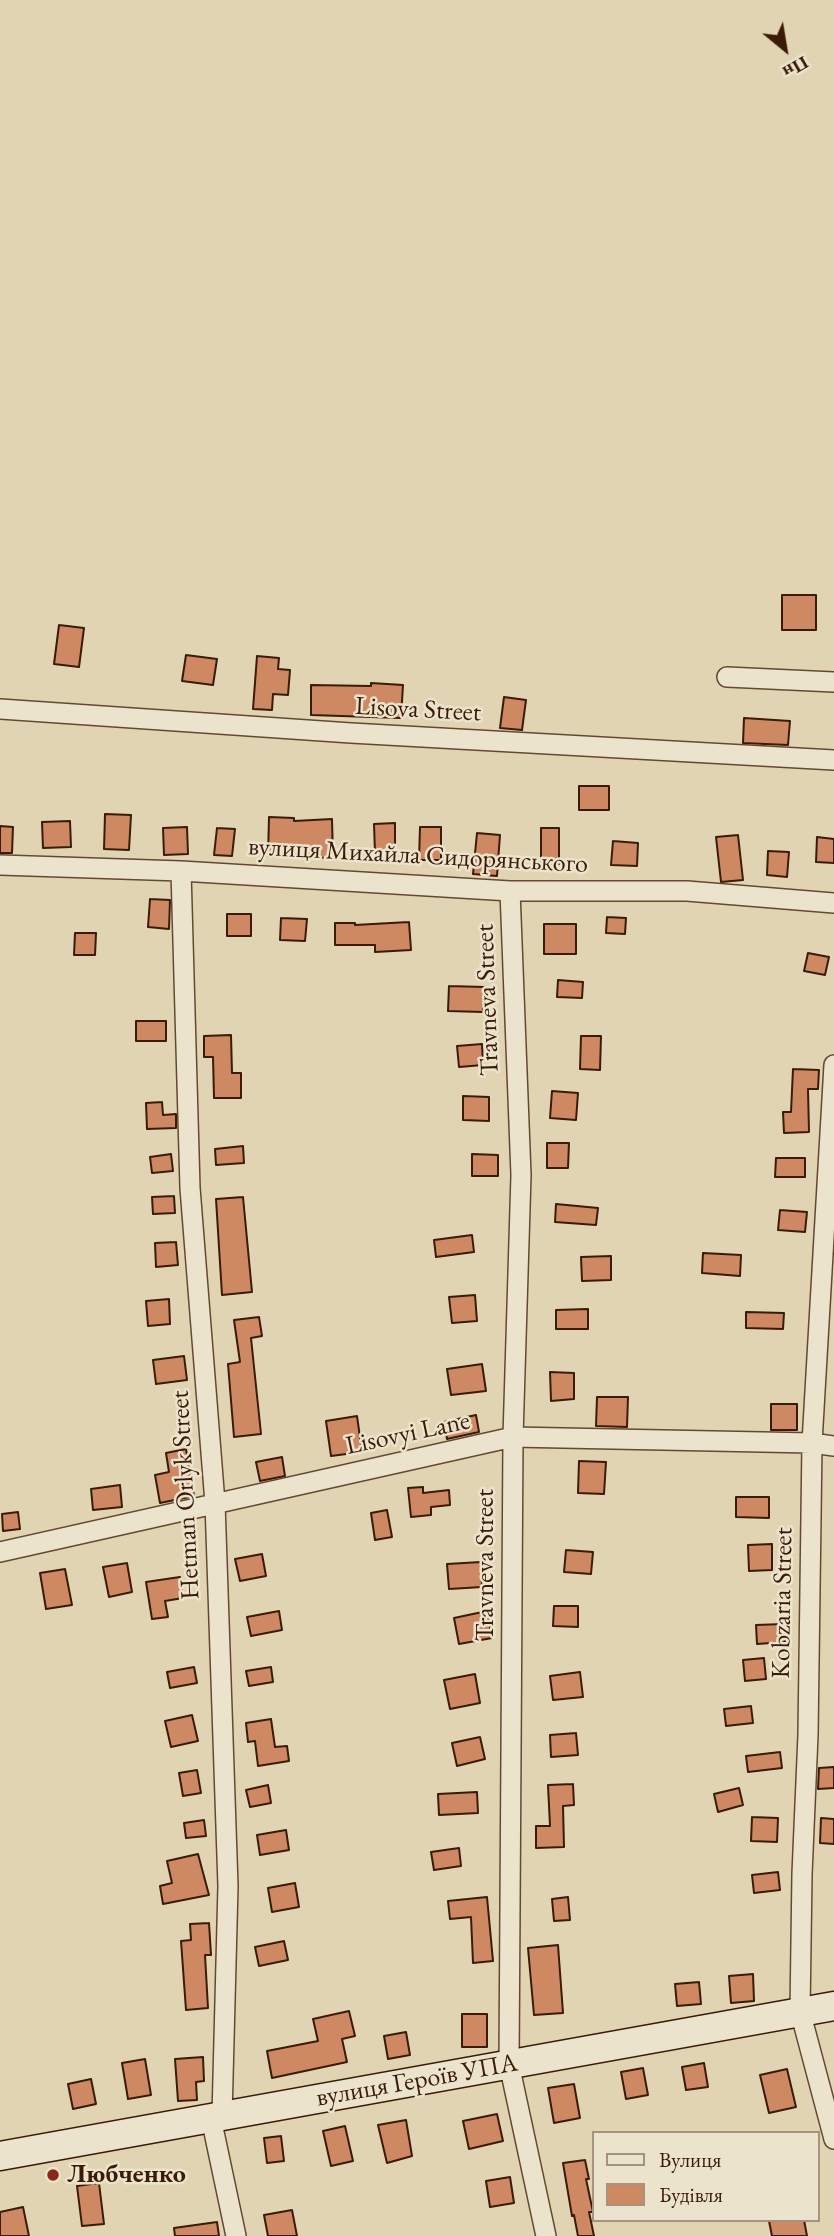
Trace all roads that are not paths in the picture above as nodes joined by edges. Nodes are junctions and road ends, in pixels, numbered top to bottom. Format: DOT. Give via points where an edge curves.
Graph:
graph roads {
  1 [pos="727,677"];
  2 [pos="834,682"];
  3 [pos="0,709"];
  4 [pos="834,760"];
  5 [pos="0,864"];
  6 [pos="181,871"];
  7 [pos="510,891"];
  8 [pos="834,903"];
  9 [pos="834,1065"];
  10 [pos="513,1437"];
  11 [pos="812,1443"];
  12 [pos="834,1446"];
  13 [pos="215,1503"];
  14 [pos="0,1552"];
  15 [pos="834,2006"];
  16 [pos="800,2011"];
  17 [pos="509,2064"];
  18 [pos="217,2117"];
  19 [pos="834,2139"];
  20 [pos="0,2156"];
  21 [pos="236,2236"];
  22 [pos="546,2236"];
  1 -- 2 [label="street"];
  3 -- 4 [label="street, Lisova Street"];
  5 -- 6 [label="street, вулиця Михайла Сидорянського"];
  6 -- 7 [label="street, вулиця Михайла Сидорянського"];
  6 -- 13 [label="street, Hetman Orlyk Street" via="190,1188"];
  7 -- 8 [label="street, вулиця Михайла Сидорянського" via="687,891"];
  7 -- 10 [label="street, Travneva Street" via="521,1175"];
  9 -- 11 [label="street, Kobzaria Street"];
  10 -- 11 [label="street, Lisovyi Lane"];
  10 -- 13 [label="street, Lisovyi Lane"];
  10 -- 17 [label="street, Travneva Street"];
  11 -- 12 [label="street, Lisovyi Lane"];
  11 -- 16 [label="street, Kobzaria Street"];
  13 -- 14 [label="street, Lisovyi Lane"];
  13 -- 18 [label="street, Hetman Orlyk Street" via="228,1886"];
  15 -- 16 [label="street, вулиця Героїв УПА"];
  16 -- 17 [label="street, вулиця Героїв УПА"];
  16 -- 19 [label="street, Kobzaria Street"];
  17 -- 18 [label="street, вулиця Героїв УПА"];
  17 -- 22 [label="street, Travneva Street"];
  18 -- 20 [label="street, вулиця Героїв УПА"];
  18 -- 21 [label="street, Hetman Orlyk Street"];
}
